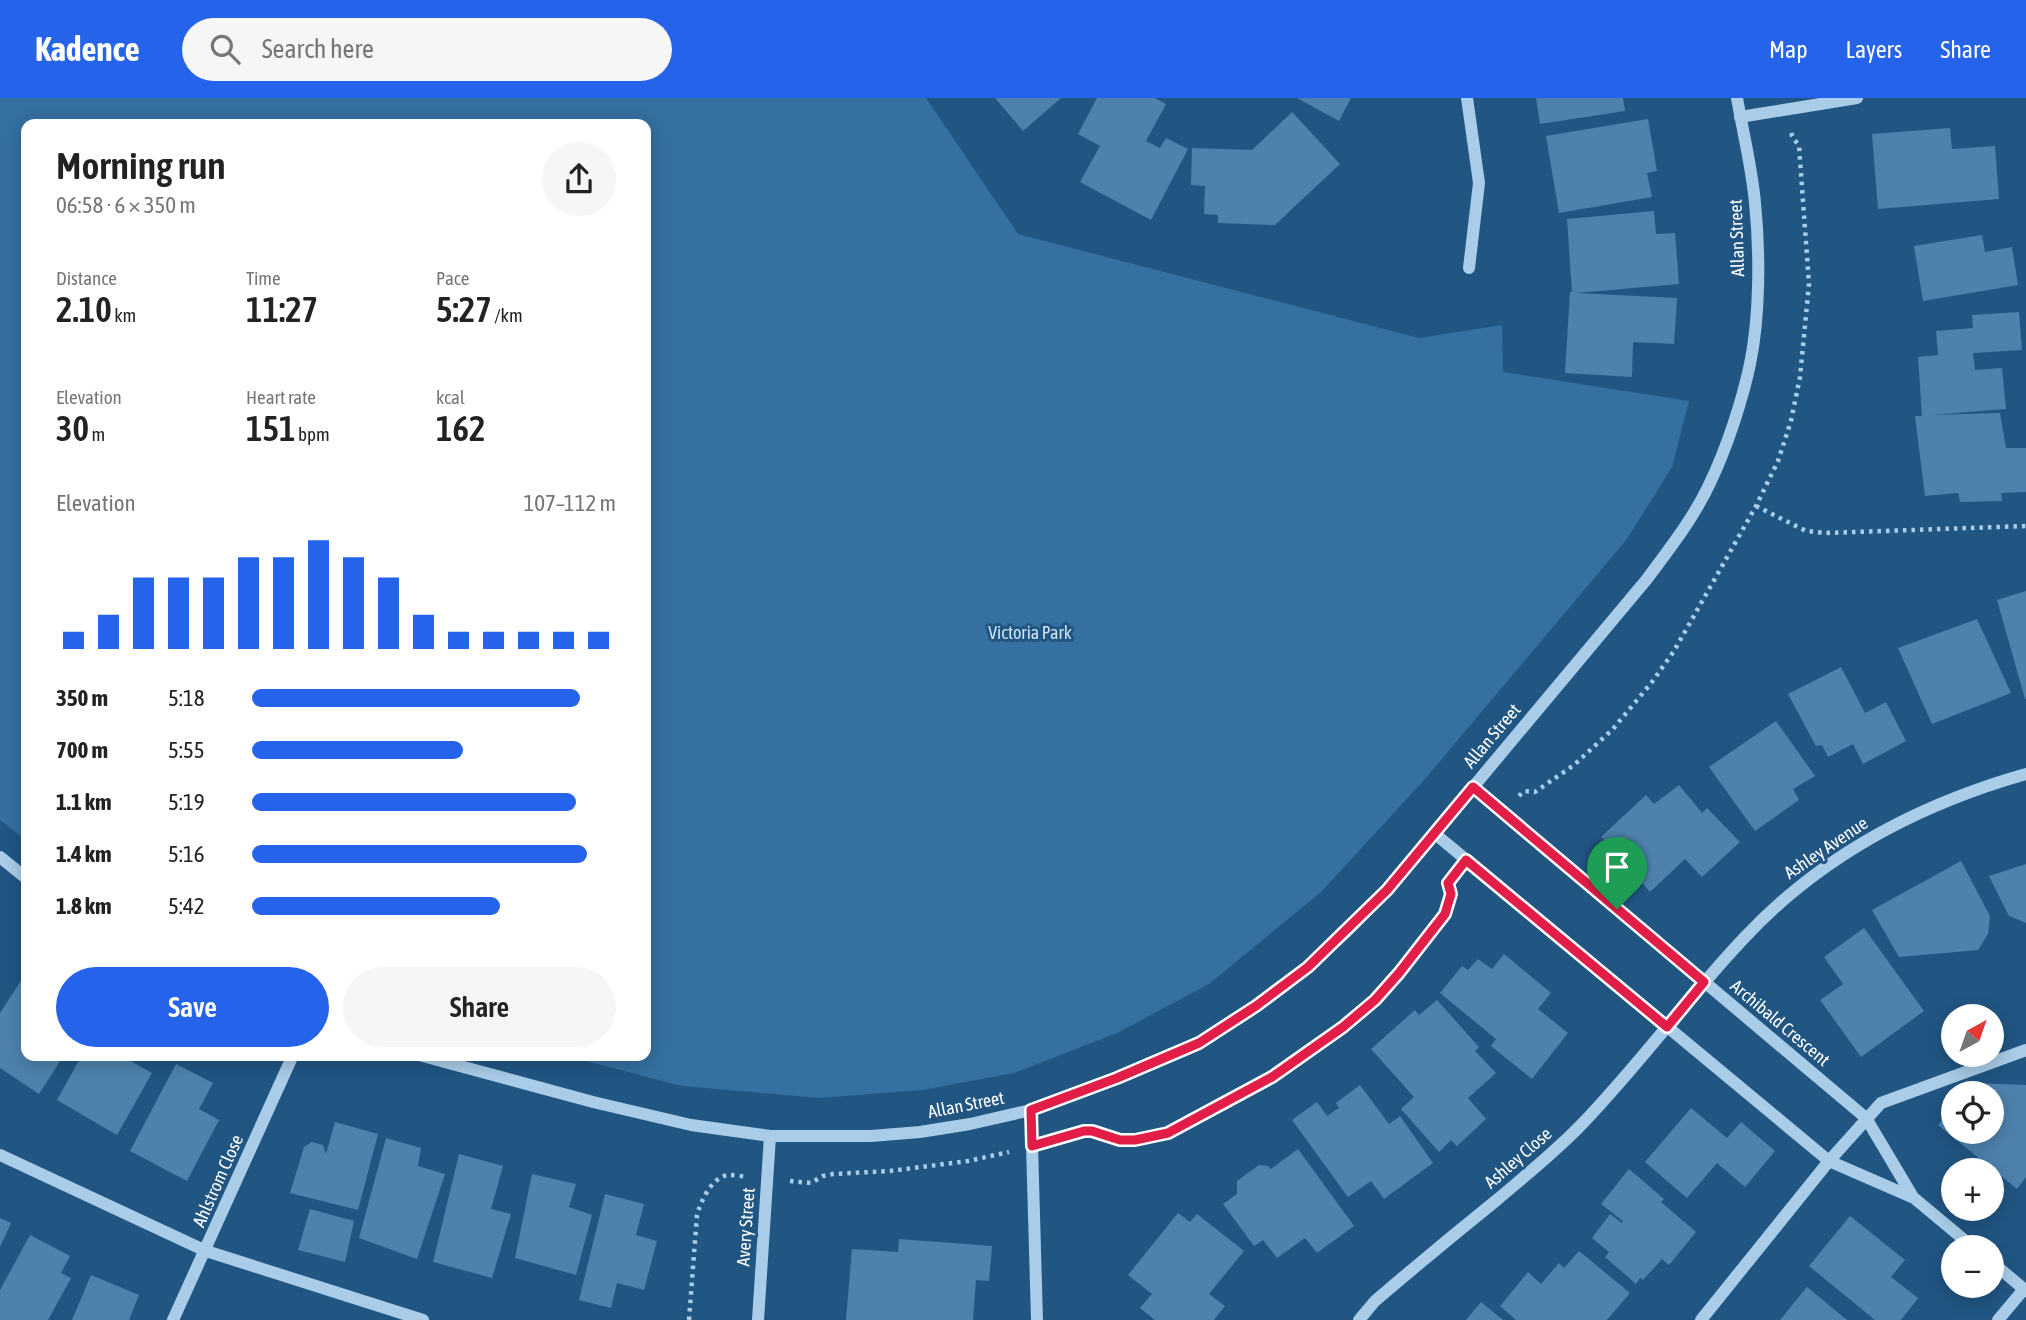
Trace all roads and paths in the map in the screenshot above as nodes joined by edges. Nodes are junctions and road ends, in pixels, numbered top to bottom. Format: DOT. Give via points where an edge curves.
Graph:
graph roads {
  1 [pos="1467,98"];
  2 [pos="1737,98"];
  3 [pos="1857,98"];
  4 [pos="1740,117"];
  5 [pos="1469,268"];
  6 [pos="1756,506"];
  7 [pos="2026,526"];
  8 [pos="2026,774"];
  9 [pos="1473,787"];
  10 [pos="1524,792"];
  11 [pos="1504,814"];
  12 [pos="1434,833"];
  13 [pos="0,857"];
  14 [pos="1466,860"];
  15 [pos="21,874"];
  16 [pos="1704,982"];
  17 [pos="1684,1007"];
  18 [pos="1667,1027"];
  19 [pos="2026,1050"];
  20 [pos="290,1061"];
  21 [pos="441,1061"];
  22 [pos="1031,1110"];
  23 [pos="1866,1118"];
  24 [pos="770,1136"];
  25 [pos="1032,1146"];
  26 [pos="0,1155"];
  27 [pos="1829,1161"];
  28 [pos="728,1175"];
  29 [pos="811,1183"];
  30 [pos="1913,1198"];
  31 [pos="1958,1235"];
  32 [pos="206,1251"];
  33 [pos="2004,1272"];
  34 [pos="2025,1290"];
  35 [pos="173,1320"];
  36 [pos="423,1320"];
  37 [pos="689,1320"];
  38 [pos="758,1320"];
  39 [pos="1037,1320"];
  40 [pos="1359,1320"];
  41 [pos="1701,1320"];
  42 [pos="1998,1320"];
  1 -- 5 [label="street" via="1479,183"];
  2 -- 4 [label="street, Allan Street"];
  3 -- 4 [label="street"];
  4 -- 9 [label="street, Allan Street" via="1755,202 1756,310 1751,363 1709,485 1647,579"];
  6 -- 7 [label="path" via="1806,531 1826,534"];
  8 -- 16 [label="street, Ashley Avenue" via="1969,792 1871,836 1776,906"];
  9 -- 11 [label="street, Archibald Crescent"];
  9 -- 12 [label="street, Allan Street"];
  10 -- 11 [label="path"];
  11 -- 16 [label="street, Archibald Crescent"];
  12 -- 14 [label="street, Archibald Crescent"];
  12 -- 22 [label="street, Allan Street" via="1349,929 1256,1006 1199,1043"];
  13 -- 15 [label="street"];
  14 -- 18 [label="street, Archibald Crescent"];
  14 -- 25 [label="path" via="1448,883 1451,894 1445,914 1375,1000 1272,1077 1168,1133 1120,1140 1084,1131"];
  16 -- 17 [label="street, Ashley Avenue"];
  16 -- 23 [label="street, Archibald Crescent"];
  17 -- 18 [label="street, Ashley Close"];
  18 -- 27 [label="street, Archibald Crescent"];
  18 -- 40 [label="street, Ashley Close" via="1557,1149"];
  19 -- 23 [label="street" via="1881,1103"];
  20 -- 32 [label="street, Ahlstrom Close"];
  21 -- 24 [label="street, Allan Street" via="691,1125"];
  22 -- 24 [label="street, Allan Street" via="920,1132"];
  22 -- 25 [label="street"];
  23 -- 27 [label="street"];
  23 -- 30 [label="street, Archibald Crescent"];
  24 -- 38 [label="street, Avery Street"];
  25 -- 29 [label="path" via="968,1161 833,1174"];
  25 -- 39 [label="street"];
  26 -- 32 [label="street"];
  27 -- 30 [label="street, Archibald Crescent"];
  27 -- 41 [label="street"];
  28 -- 37 [label="path" via="713,1185 696,1215"];
  30 -- 31 [label="street, Archibald Crescent"];
  32 -- 35 [label="street, Ahlstrom Close"];
  32 -- 36 [label="street"];
  33 -- 34 [label="street"];
  34 -- 42 [label="street"];
}
